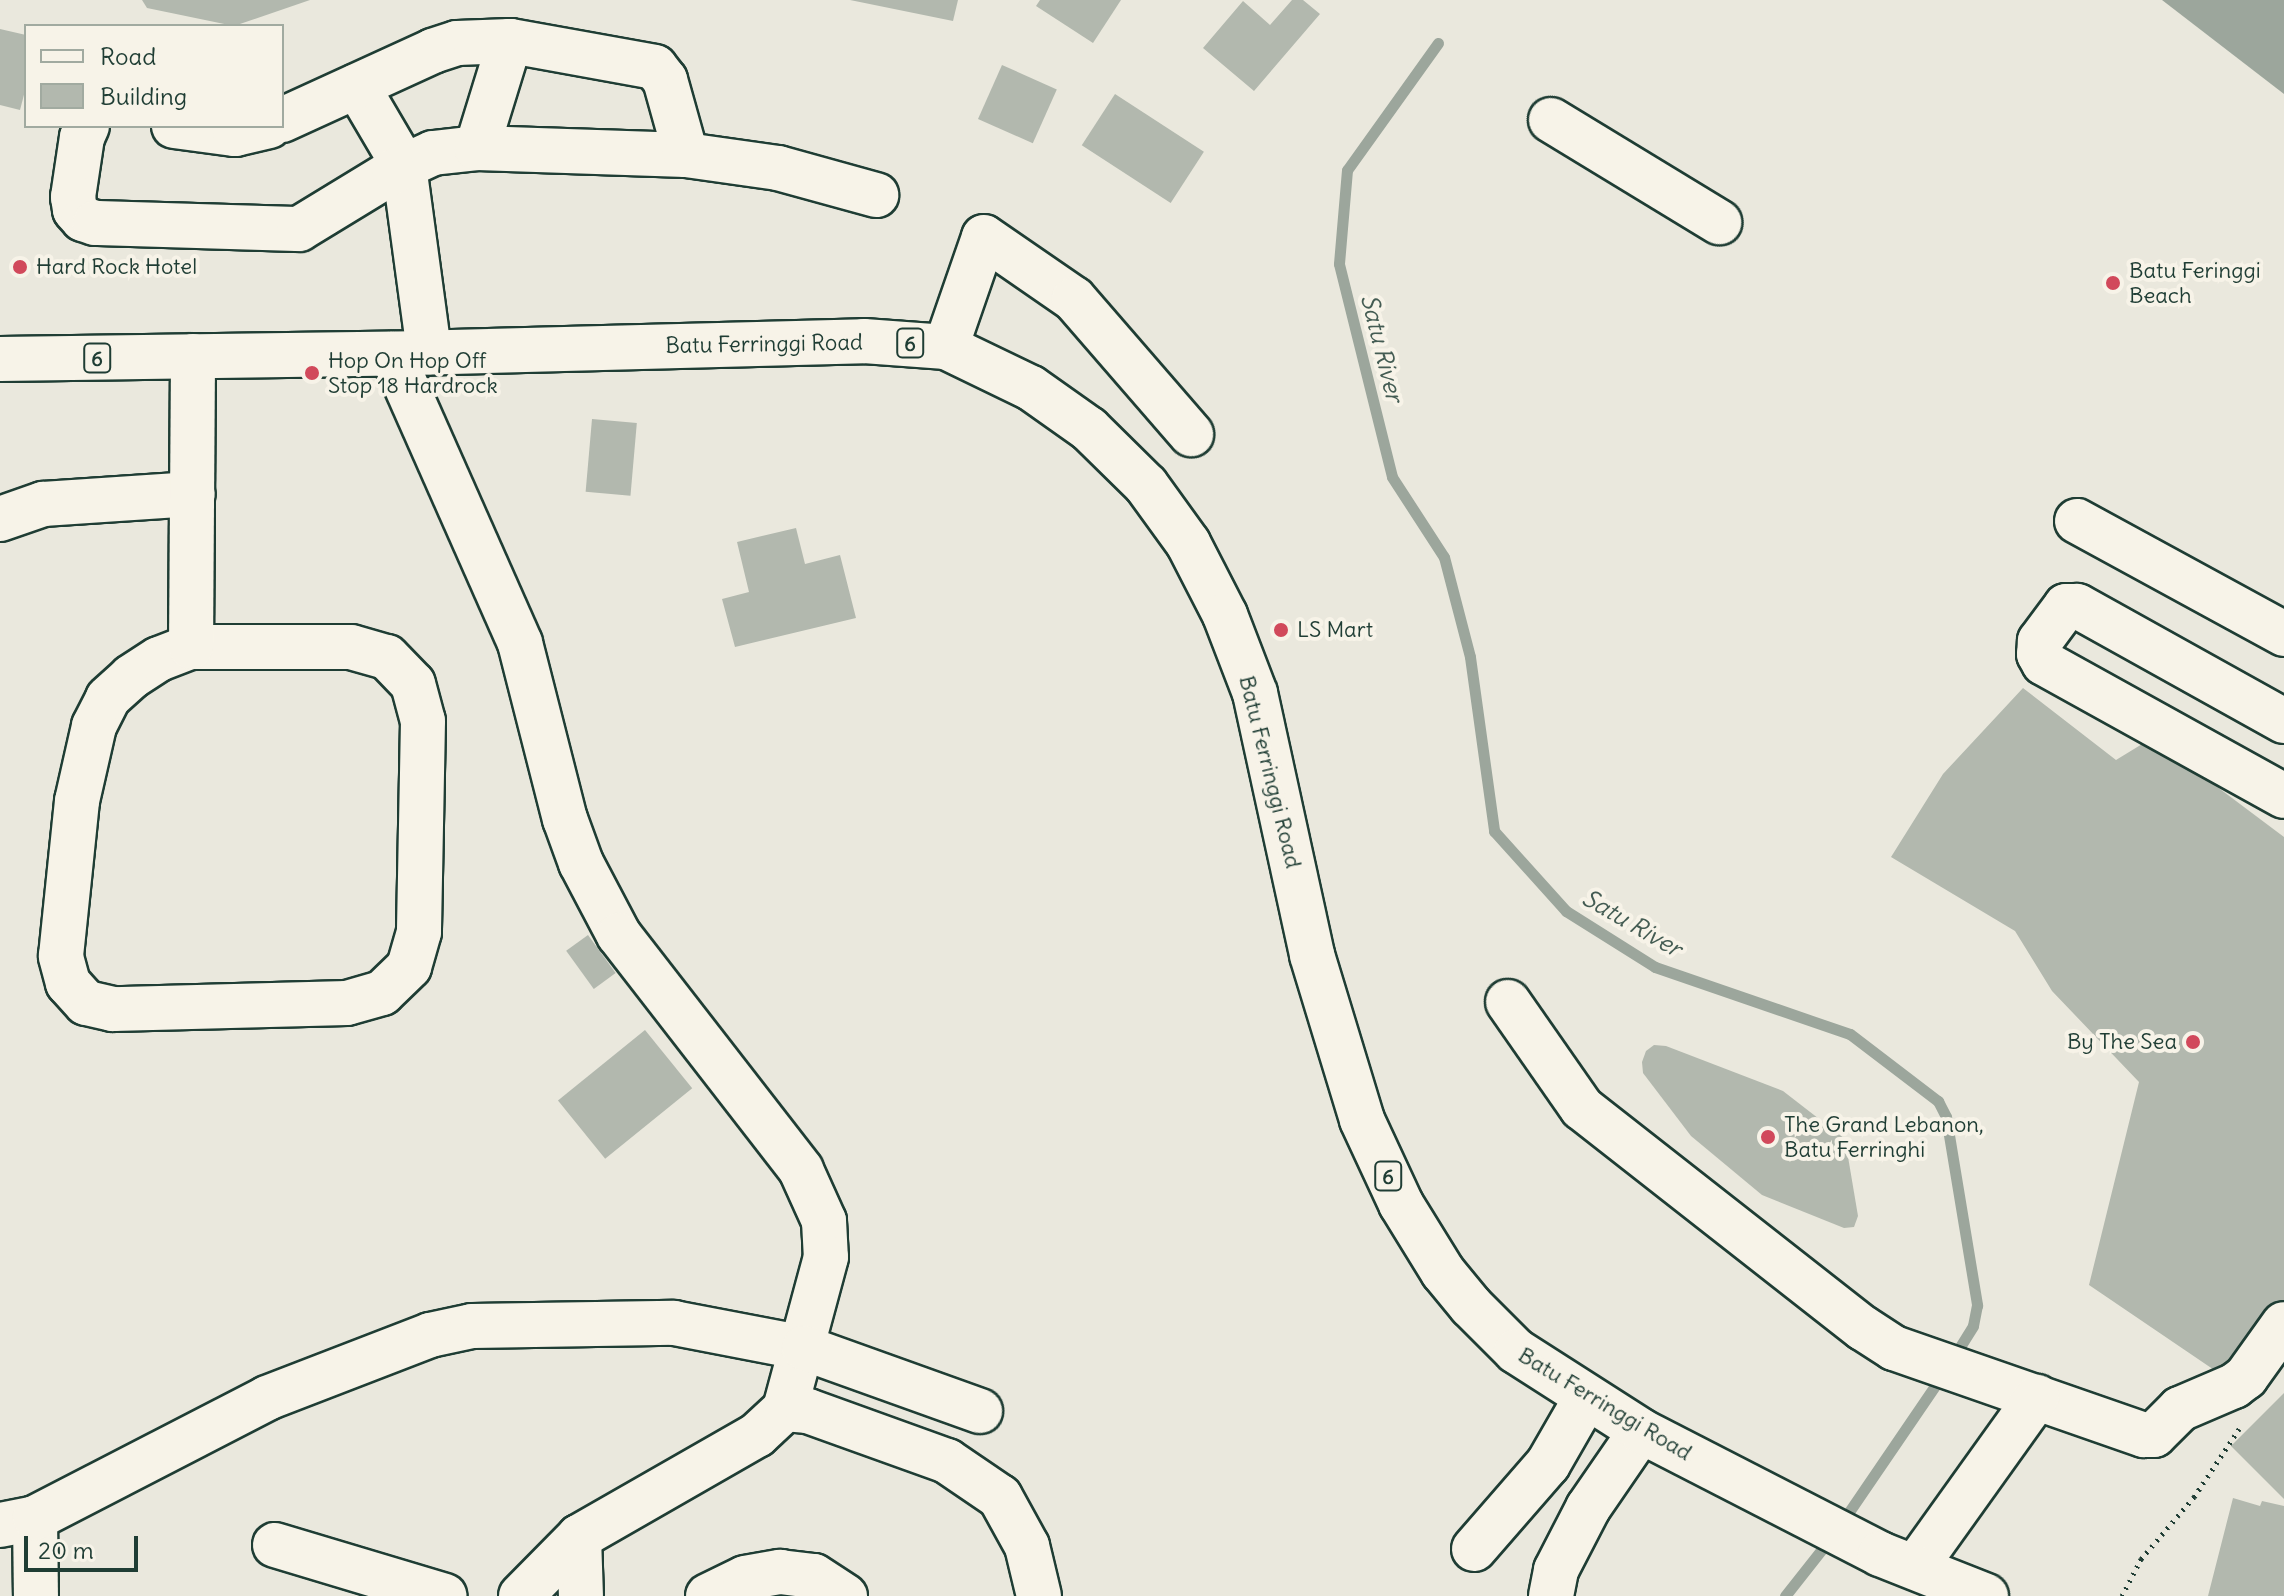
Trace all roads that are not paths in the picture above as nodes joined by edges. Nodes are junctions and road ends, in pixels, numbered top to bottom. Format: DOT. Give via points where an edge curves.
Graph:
graph roads {
  1 [pos="510,41"];
  2 [pos="357,86"];
  3 [pos="284,119"];
  4 [pos="1551,120"];
  5 [pos="86,128"];
  6 [pos="189,128"];
  7 [pos="260,128"];
  8 [pos="477,148"];
  9 [pos="686,155"];
  10 [pos="404,166"];
  11 [pos="876,195"];
  12 [pos="1719,222"];
  13 [pos="946,347"];
  14 [pos="410,353"];
  15 [pos="193,356"];
  16 [pos="0,359"];
  17 [pos="1191,434"];
  18 [pos="193,494"];
  19 [pos="0,519"];
  20 [pos="2077,521"];
  21 [pos="2284,634"];
  22 [pos="191,647"];
  23 [pos="2284,721"];
  24 [pos="2284,796"];
  25 [pos="1508,1002"];
  26 [pos="2284,1324"];
  27 [pos="804,1348"];
  28 [pos="2023,1392"];
  29 [pos="1586,1398"];
  30 [pos="785,1409"];
  31 [pos="980,1411"];
  32 [pos="1641,1431"];
  33 [pos="17,1521"];
  34 [pos="579,1537"];
  35 [pos="275,1545"];
  36 [pos="1474,1549"];
  37 [pos="1898,1560"];
  38 [pos="36,1596"];
  39 [pos="445,1596"];
  40 [pos="521,1596"];
  41 [pos="581,1596"];
  42 [pos="708,1596"];
  43 [pos="845,1596"];
  44 [pos="1039,1596"];
  45 [pos="1551,1596"];
  46 [pos="1986,1596"];
  1 -- 2 [label="main road" via="457,43"];
  1 -- 8 [label="main road"];
  1 -- 9 [label="main road" via="655,67 665,80"];
  2 -- 3 [label="main road"];
  2 -- 10 [label="main road"];
  4 -- 12 [label="main road"];
  5 -- 10 [label="main road" via="73,197 75,210 95,223 299,229"];
  6 -- 7 [label="main road" via="235,134"];
  8 -- 9 [label="main road"];
  8 -- 10 [label="main road" via="433,153"];
  9 -- 11 [label="main road" via="778,168"];
  10 -- 14 [label="main road"];
  13 -- 14 [label="main road, Batu Ferringgi Road / 6" via="864,341"];
  13 -- 17 [label="main road" via="984,237 1074,299"];
  13 -- 29 [label="main road, Batu Ferringgi Road / 6" via="1031,388 1089,429 1146,485 1188,543 1225,615 1255,693 1332,1028 1362,1120 1401,1204 1471,1306 1516,1351"];
  14 -- 15 [label="main road, Batu Ferringgi Road / 6"];
  14 -- 27 [label="main road" via="520,643 581,863 619,935 801,1170 815,1197 824,1221 826,1257"];
  15 -- 16 [label="main road, Batu Ferringgi Road / 6"];
  15 -- 18 [label="main road"];
  18 -- 19 [label="main road" via="43,504"];
  18 -- 22 [label="main road"];
  20 -- 21 [label="main road"];
  22 -- 22 [label="main road" via="131,677 108,698 94,726 74,832 61,956 68,983 86,1003 113,1009 347,1003 382,993 409,967 419,932 423,721 413,684 387,657 351,647"];
  23 -- 24 [label="main road" via="2077,606 2066,606 2040,641 2044,663"];
  25 -- 28 [label="main road" via="1582,1108 1863,1328 1894,1348"];
  26 -- 28 [label="main road" via="2246,1377 2180,1409 2154,1435"];
  27 -- 30 [label="main road"];
  27 -- 31 [label="main road"];
  27 -- 33 [label="main road" via="674,1323 472,1326 430,1335 267,1398"];
  28 -- 37 [label="main road"];
  29 -- 32 [label="main road, Batu Ferringgi Road / 6"];
  29 -- 36 [label="main road" via="1548,1464"];
  30 -- 34 [label="main road" via="757,1435"];
  30 -- 44 [label="main road" via="808,1411 947,1461 1000,1497 1027,1546"];
  32 -- 37 [label="main road, Batu Ferringgi Road / 6"];
  32 -- 45 [label="main road" via="1588,1508 1556,1570"];
  33 -- 38 [label="main road"];
  34 -- 40 [label="main road"];
  34 -- 41 [label="main road"];
  35 -- 39 [label="main road"];
  37 -- 46 [label="main road, Batu Ferringgi Road / 6"];
  42 -- 43 [label="main road" via="745,1578 780,1572 814,1576"];
}
